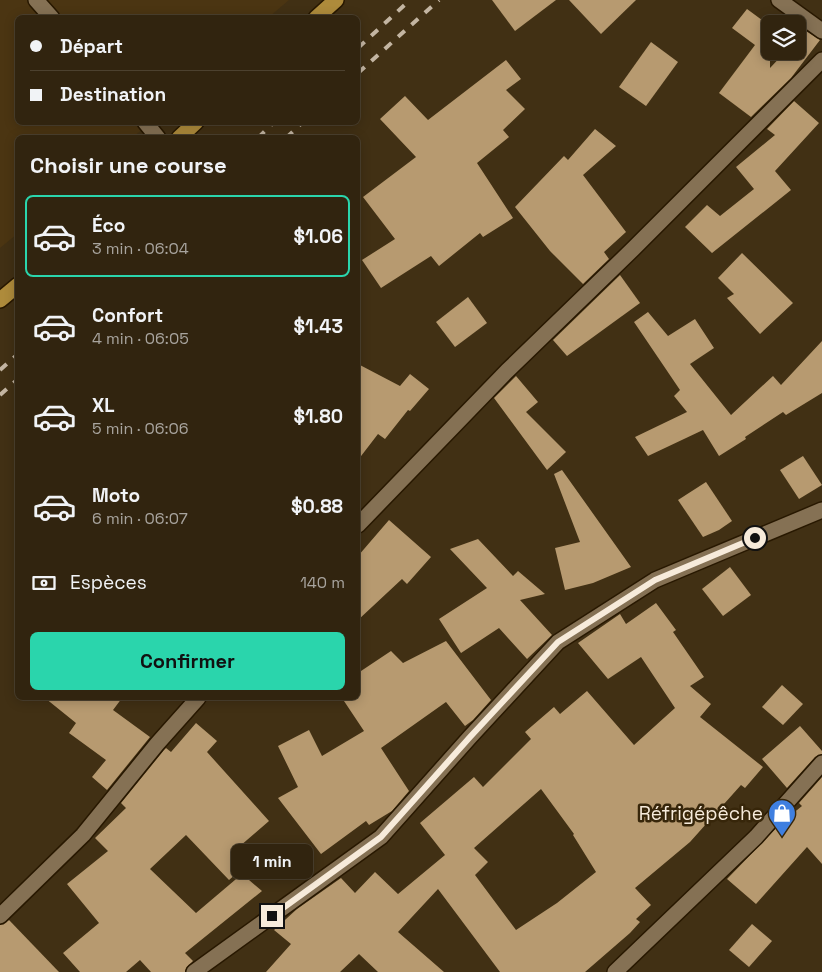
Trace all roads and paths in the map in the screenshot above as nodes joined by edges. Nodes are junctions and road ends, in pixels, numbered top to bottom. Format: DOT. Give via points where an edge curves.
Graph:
graph roads {
  1 [pos="36,0"];
  2 [pos="336,0"];
  3 [pos="779,0"];
  4 [pos="49,15"];
  5 [pos="319,15"];
  6 [pos="822,31"];
  7 [pos="822,60"];
  8 [pos="147,125"];
  9 [pos="193,125"];
  10 [pos="156,135"];
  11 [pos="182,135"];
  12 [pos="15,287"];
  13 [pos="0,300"];
  14 [pos="822,510"];
  15 [pos="360,523"];
  16 [pos="196,700"];
  17 [pos="822,763"];
  18 [pos="0,916"];
  19 [pos="194,972"];
  20 [pos="615,972"];
  1 -- 4 [label="street"];
  2 -- 5 [label="main road"];
  3 -- 6 [label="street"];
  7 -- 15 [label="street" via="507,371"];
  8 -- 10 [label="street"];
  9 -- 11 [label="main road"];
  12 -- 13 [label="main road"];
  14 -- 19 [label="street" via="655,580 558,642 381,837"];
  16 -- 18 [label="street" via="83,835"];
  17 -- 20 [label="street" via="756,836"];
}
